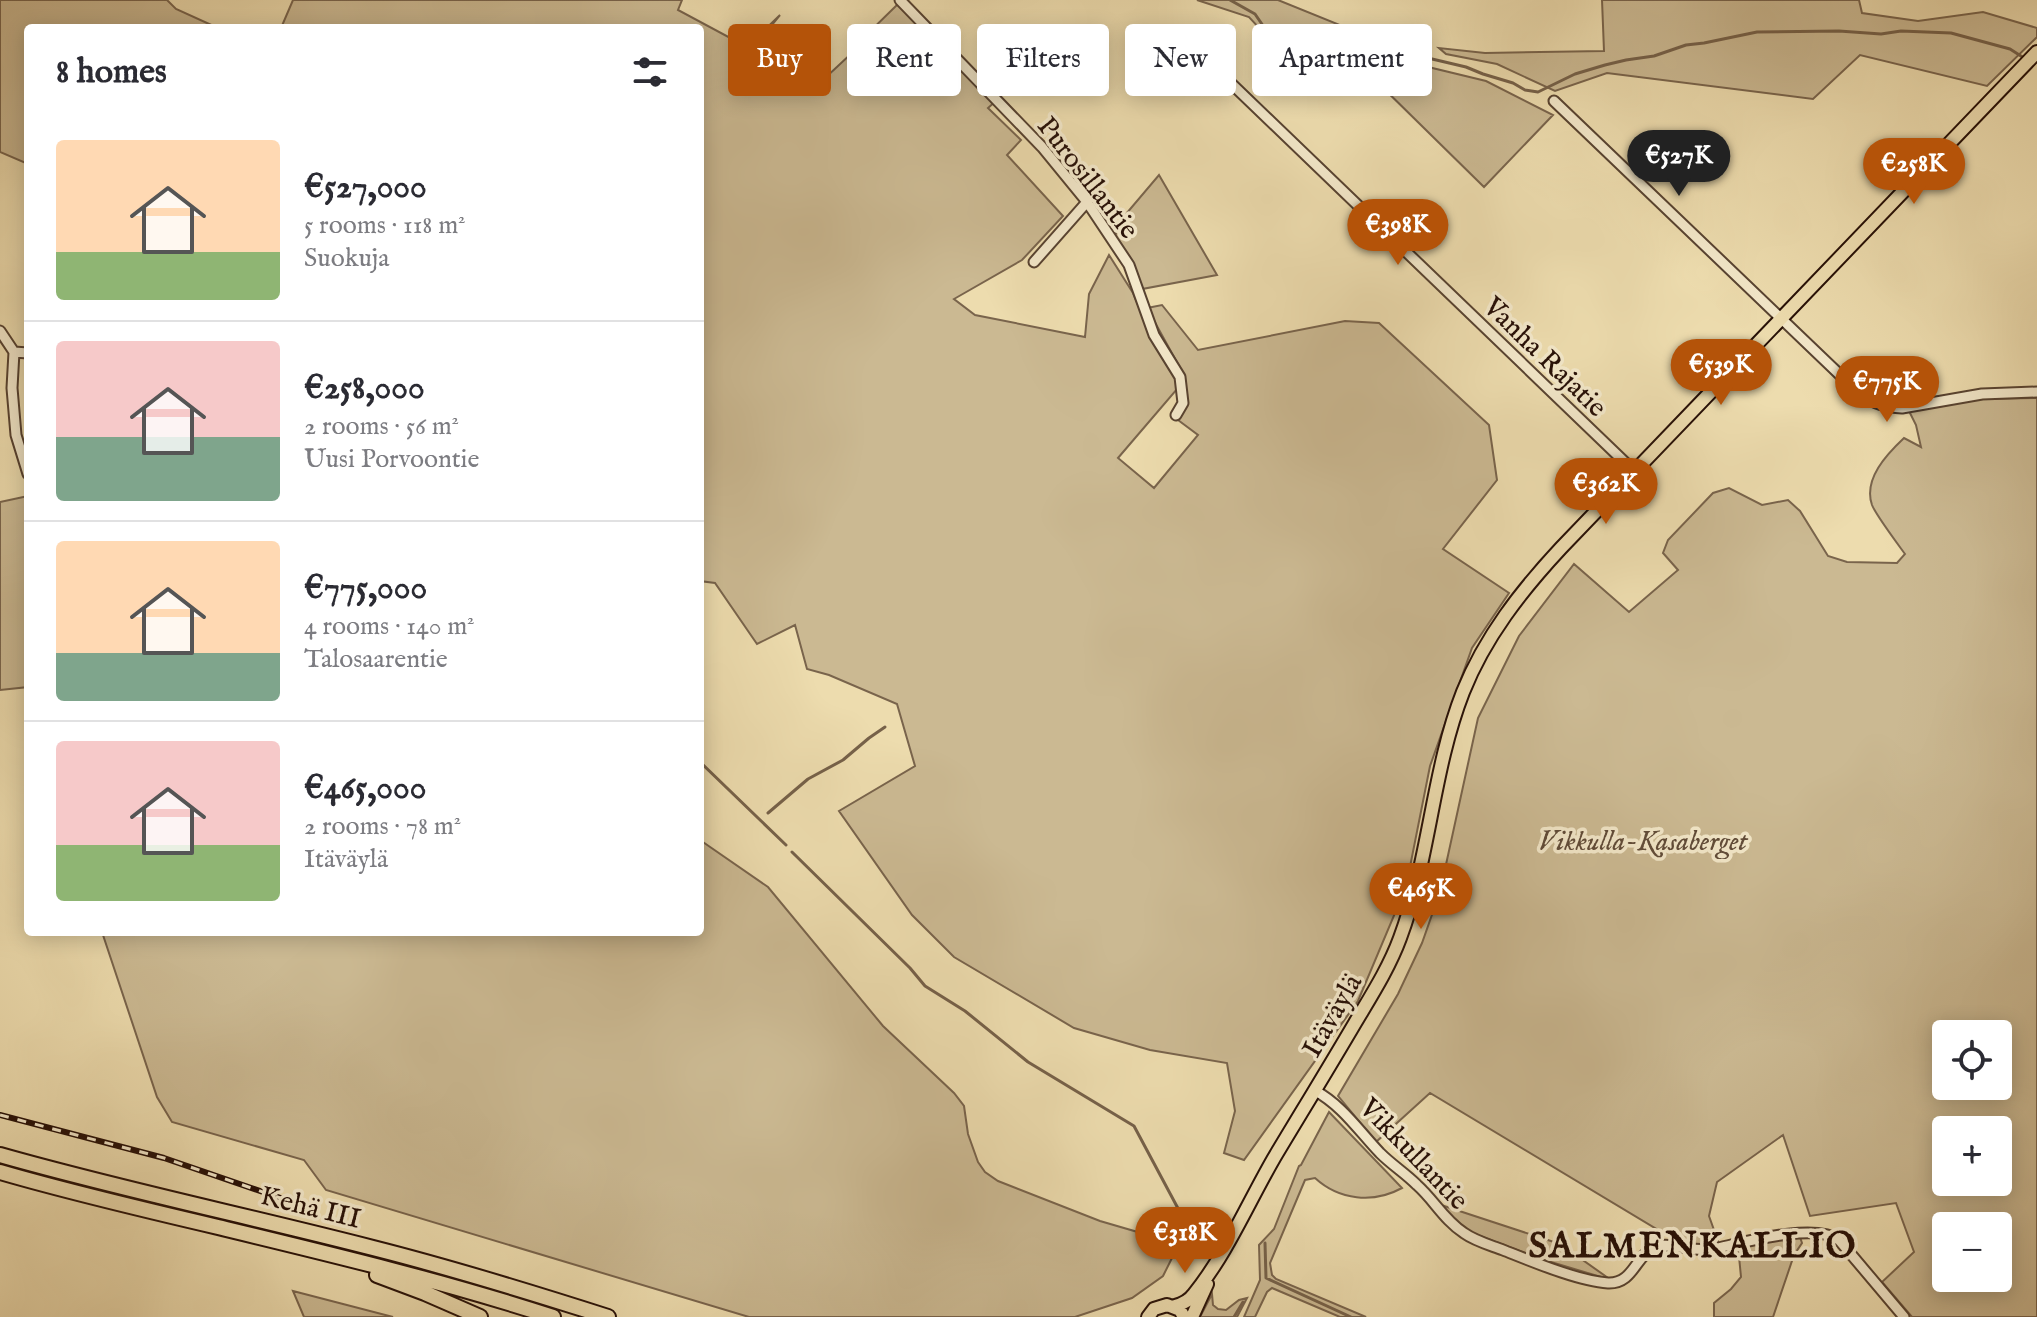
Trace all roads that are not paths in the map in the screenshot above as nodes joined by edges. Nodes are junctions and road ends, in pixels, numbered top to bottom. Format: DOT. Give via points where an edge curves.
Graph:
graph roads {
  1 [pos="900,0"];
  2 [pos="2036,53"];
  3 [pos="1236,88"];
  4 [pos="1554,101"];
  5 [pos="1087,202"];
  6 [pos="1034,262"];
  7 [pos="1782,318"];
  8 [pos="0,331"];
  9 [pos="14,352"];
  10 [pos="24,353"];
  11 [pos="2037,392"];
  12 [pos="1176,415"];
  13 [pos="24,461"];
  14 [pos="1634,471"];
  15 [pos="1314,1090"];
  16 [pos="0,1155"];
  17 [pos="0,1172"];
  18 [pos="291,1244"];
  19 [pos="1212,1268"];
  20 [pos="1175,1306"];
  21 [pos="480,1317"];
  22 [pos="553,1317"];
  23 [pos="608,1317"];
  24 [pos="1148,1317"];
  25 [pos="1184,1317"];
  26 [pos="1192,1317"];
  27 [pos="1904,1317"];
  1 -- 5 [label="street, Purosillantie" via="1042,147"];
  2 -- 7 [label="main road, Itäväylä"];
  3 -- 14 [label="street, Vanha Rajatie"];
  4 -- 7 [label="street"];
  5 -- 6 [label="street"];
  5 -- 12 [label="street, Purosillantie" via="1129,265 1154,335 1180,377 1183,403"];
  7 -- 11 [label="street" via="1861,395 1881,405 1902,408 1982,394"];
  7 -- 14 [label="main road, Itäväylä"];
  8 -- 9 [label="street"];
  9 -- 10 [label="street"];
  9 -- 13 [label="street" via="16,435"];
  14 -- 15 [label="main road, Itäväylä" via="1525,589 1484,648 1463,693 1400,938"];
  15 -- 19 [label="main road, Itäväylä"];
  15 -- 27 [label="street, Vikkullantie" via="1334,1102 1458,1229 1541,1265 1610,1283 1629,1275 1656,1246 1702,1251 1794,1234 1830,1235"];
  16 -- 23 [label="highway, Kehä III" via="376,1248"];
  17 -- 18 [label="highway, Kehä III"];
  18 -- 21 [label="highway" via="312,1257 370,1273"];
  18 -- 22 [label="highway"];
  19 -- 20 [label="main road, Itäväylä" via="1191,1297"];
  19 -- 26 [label="main road, Itäväylä"];
  20 -- 24 [label="main road" via="1160,1306"];
  20 -- 25 [label="main road"];
}
